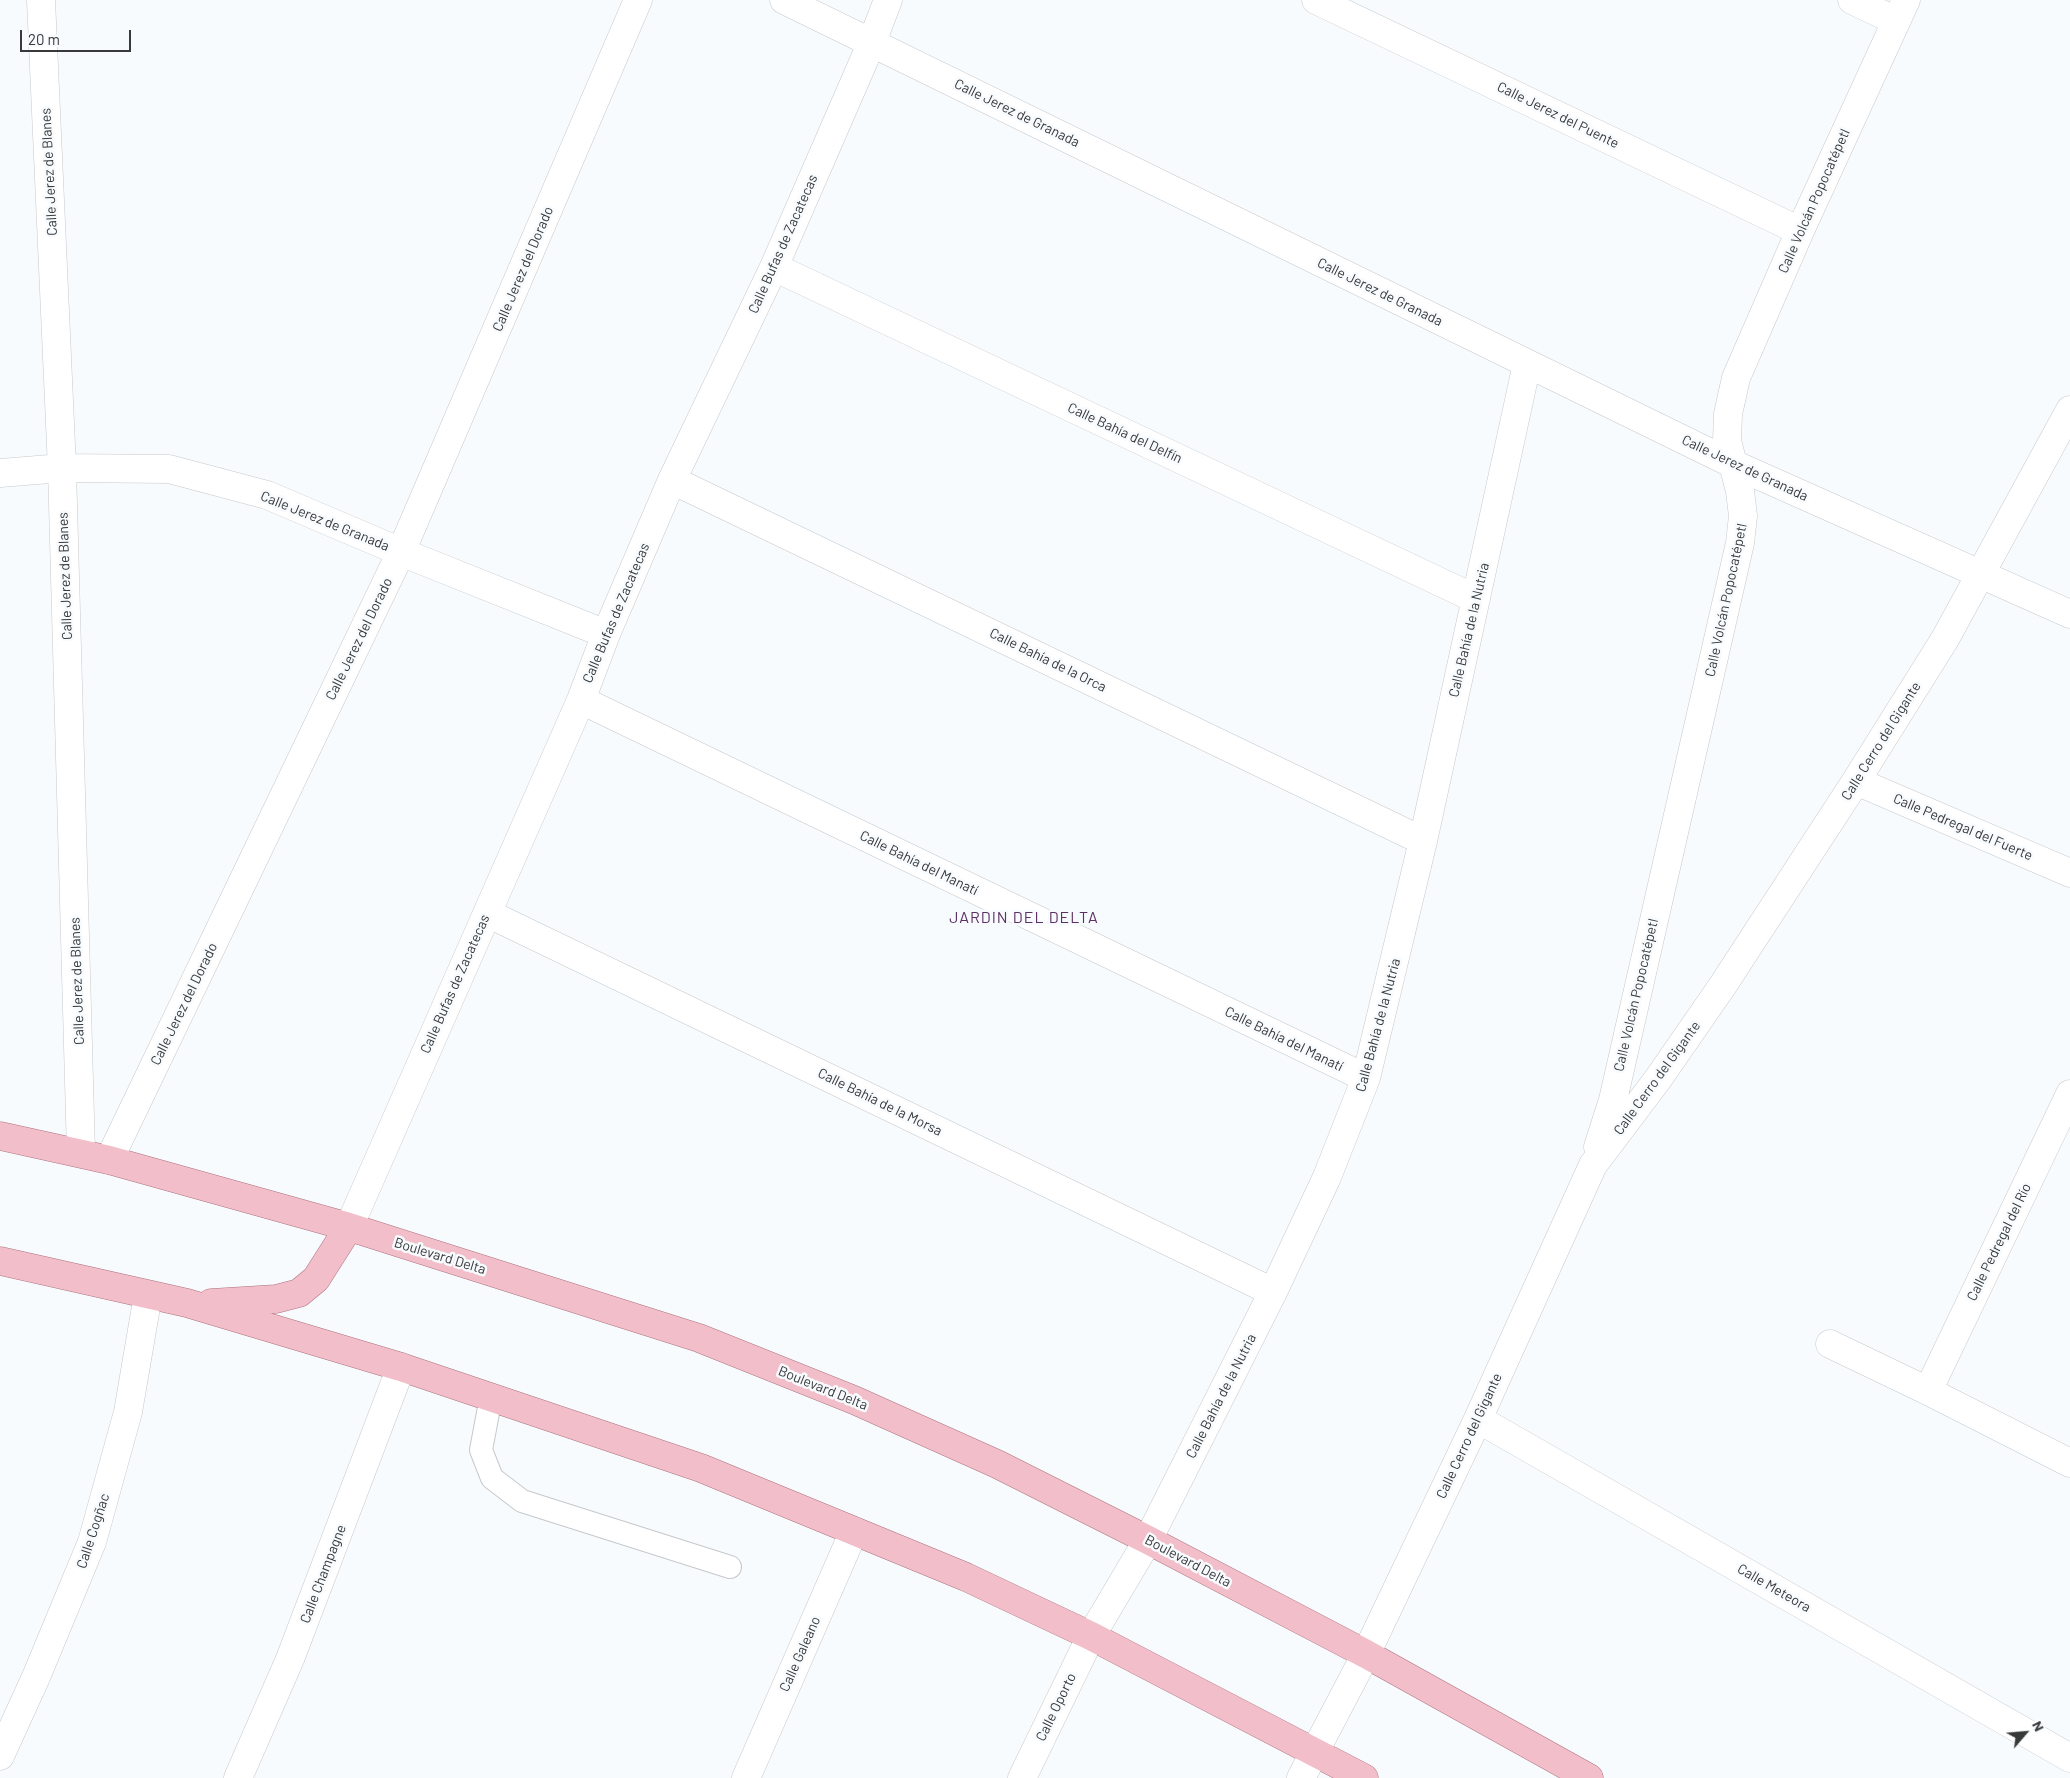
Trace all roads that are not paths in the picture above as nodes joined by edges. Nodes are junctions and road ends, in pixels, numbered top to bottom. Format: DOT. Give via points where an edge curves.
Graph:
graph roads {
  1 [pos="41,0"];
  2 [pos="638,0"];
  3 [pos="784,0"];
  4 [pos="888,0"];
  5 [pos="1316,0"];
  6 [pos="1852,0"];
  7 [pos="1901,10"];
  8 [pos="872,42"];
  9 [pos="1800,231"];
  10 [pos="774,267"];
  11 [pos="1527,364"];
  12 [pos="2070,410"];
  13 [pos="1731,462"];
  14 [pos="62,468"];
  15 [pos="0,473"];
  16 [pos="672,480"];
  17 [pos="401,552"];
  18 [pos="1981,575"];
  19 [pos="1476,599"];
  20 [pos="2070,614"];
  21 [pos="606,634"];
  22 [pos="580,700"];
  23 [pos="1856,781"];
  24 [pos="1424,841"];
  25 [pos="2070,873"];
  26 [pos="487,912"];
  27 [pos="1366,1078"];
  28 [pos="2070,1094"];
  29 [pos="0,1136"];
  30 [pos="81,1153"];
  31 [pos="109,1160"];
  32 [pos="1593,1166"];
  33 [pos="349,1227"];
  34 [pos="0,1262"];
  35 [pos="1273,1292"];
  36 [pos="148,1295"];
  37 [pos="187,1303"];
  38 [pos="1830,1344"];
  39 [pos="401,1367"];
  40 [pos="1928,1391"];
  41 [pos="491,1397"];
  42 [pos="1478,1419"];
  43 [pos="2070,1463"];
  44 [pos="854,1531"];
  45 [pos="1148,1540"];
  46 [pos="730,1568"];
  47 [pos="1090,1636"];
  48 [pos="1366,1654"];
  49 [pos="1314,1751"];
  50 [pos="0,1756"];
  51 [pos="2070,1758"];
  52 [pos="238,1778"];
  53 [pos="746,1778"];
  54 [pos="1022,1778"];
  55 [pos="1302,1778"];
  56 [pos="1364,1778"];
  57 [pos="1589,1778"];
  1 -- 14 [label="street, Calle Jerez de Blanes"];
  2 -- 17 [label="street, Calle Jerez del Dorado"];
  3 -- 8 [label="street, Calle Jerez de Granada"];
  4 -- 8 [label="street, Calle Bufas de Zacatecas"];
  5 -- 9 [label="street, Calle Jerez del Puente"];
  6 -- 7 [label="street"];
  7 -- 9 [label="street, Calle Volcán Popocatépetl"];
  8 -- 10 [label="street, Calle Bufas de Zacatecas"];
  8 -- 11 [label="street, Calle Jerez de Granada"];
  9 -- 13 [label="street, Calle Volcán Popocatépetl" via="1736,378 1728,414 1727,441"];
  10 -- 16 [label="street, Calle Bufas de Zacatecas"];
  10 -- 19 [label="street, Calle Bahía del Delfín"];
  11 -- 13 [label="street, Calle Jerez de Granada"];
  11 -- 19 [label="street, Calle Bahía de la Nutria"];
  12 -- 18 [label="street, Calle Cerro del Gigante"];
  13 -- 18 [label="street, Calle Jerez de Granada"];
  13 -- 32 [label="street, Calle Volcán Popocatépetl" via="1743,516 1740,543 1613,1100"];
  14 -- 15 [label="street, Calle Jerez de Granada"];
  14 -- 17 [label="street, Calle Jerez de Granada" via="170,469 267,495"];
  14 -- 30 [label="street, Calle Jerez de Blanes"];
  16 -- 21 [label="street, Calle Bufas de Zacatecas"];
  16 -- 24 [label="street, Calle Bahía de la Orca"];
  17 -- 21 [label="street, Calle Jerez de Granada"];
  17 -- 31 [label="street, Calle Jerez del Dorado"];
  18 -- 20 [label="street, Calle Jerez de Granada"];
  18 -- 23 [label="street, Calle Cerro del Gigante"];
  19 -- 24 [label="street, Calle Bahía de la Nutria"];
  21 -- 22 [label="street, Calle Bufas de Zacatecas"];
  22 -- 26 [label="street, Calle Bufas de Zacatecas"];
  22 -- 27 [label="street, Calle Bahía del Manatí"];
  23 -- 25 [label="street, Calle Pedregal del Fuerte"];
  23 -- 32 [label="street, Calle Cerro del Gigante" via="1724,984"];
  24 -- 27 [label="street, Calle Bahía de la Nutria"];
  26 -- 33 [label="street, Calle Bufas de Zacatecas"];
  26 -- 35 [label="street, Calle Bahía de la Morsa"];
  27 -- 35 [label="street, Calle Bahía de la Nutria" via="1327,1178"];
  28 -- 40 [label="street, Calle Pedregal del Río"];
  29 -- 30 [label="main road, Boulevard Delta"];
  30 -- 31 [label="main road, Boulevard Delta"];
  31 -- 33 [label="main road, Boulevard Delta"];
  32 -- 42 [label="street, Calle Cerro del Gigante"];
  33 -- 37 [label="main road" via="316,1279 299,1293 276,1299"];
  33 -- 45 [label="main road, Boulevard Delta" via="699,1338 854,1400 997,1464"];
  34 -- 36 [label="main road"];
  35 -- 45 [label="street, Calle Bahía de la Nutria"];
  36 -- 37 [label="main road"];
  36 -- 50 [label="street, Calle Cogñac" via="128,1412 92,1542"];
  37 -- 39 [label="main road"];
  38 -- 40 [label="street"];
  39 -- 41 [label="main road"];
  39 -- 52 [label="street, Calle Champagne" via="300,1633"];
  40 -- 43 [label="street"];
  41 -- 44 [label="main road" via="702,1468"];
  41 -- 46 [label="lane" via="481,1450 492,1478 522,1500"];
  42 -- 48 [label="street, Calle Cerro del Gigante"];
  42 -- 51 [label="street, Calle Meteora"];
  44 -- 47 [label="main road" via="966,1577"];
  44 -- 53 [label="street, Calle Galeano"];
  45 -- 47 [label="street, Calle Bahía de la Nutria"];
  45 -- 48 [label="main road, Boulevard Delta"];
  47 -- 49 [label="main road"];
  47 -- 54 [label="street, Calle Oporto"];
  48 -- 49 [label="street, Calle Cerro del Gigante"];
  48 -- 57 [label="main road, Boulevard Delta"];
  49 -- 55 [label="street, Calle Cerro del Gigante"];
  49 -- 56 [label="main road"];
}
